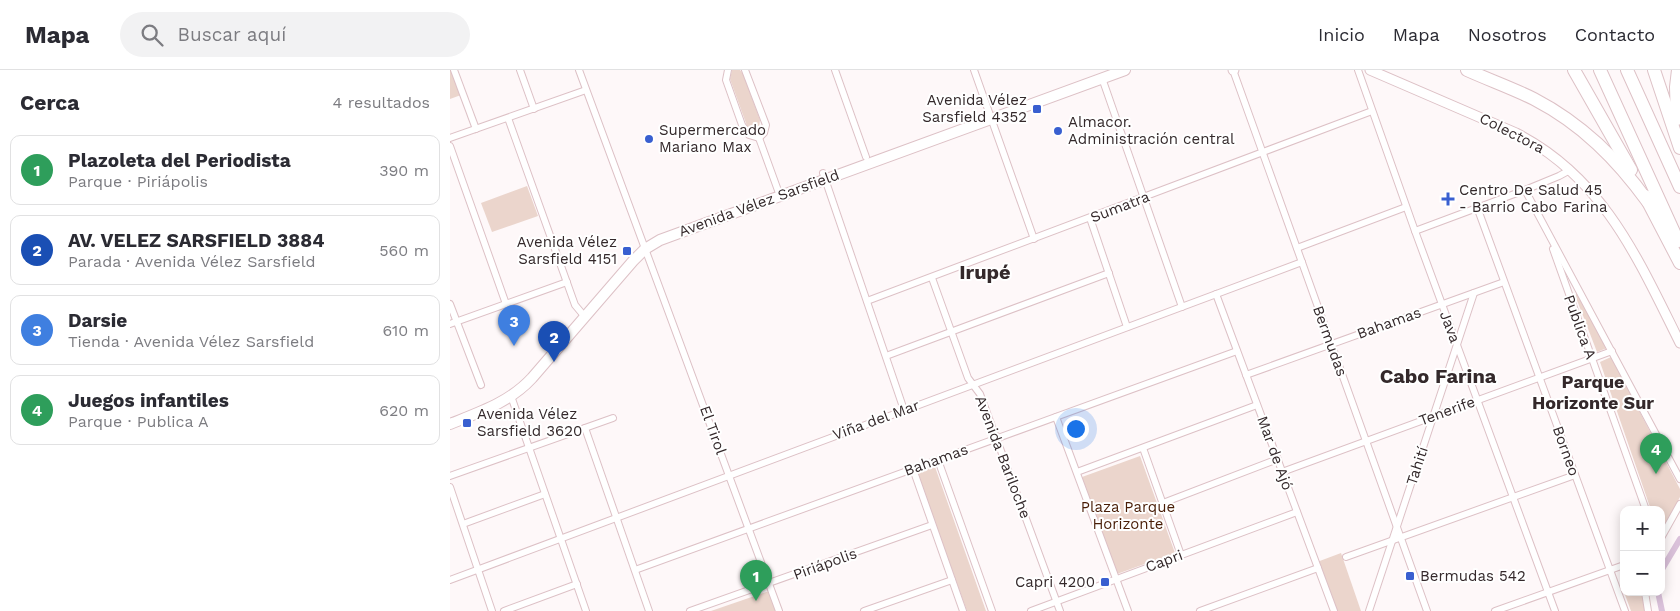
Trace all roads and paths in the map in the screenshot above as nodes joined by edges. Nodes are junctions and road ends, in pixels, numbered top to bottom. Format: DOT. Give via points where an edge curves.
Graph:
graph roads {
  1 [pos="454,70"];
  2 [pos="520,70"];
  3 [pos="579,70"];
  4 [pos="728,70"];
  5 [pos="745,70"];
  6 [pos="835,70"];
  7 [pos="974,70"];
  8 [pos="1124,70"];
  9 [pos="1233,70"];
  10 [pos="1358,70"];
  11 [pos="1370,70"];
  12 [pos="1467,70"];
  13 [pos="1574,70"];
  14 [pos="1600,70"];
  15 [pos="1627,70"];
  16 [pos="1654,70"];
  17 [pos="1678,70"];
  18 [pos="1104,74"];
  19 [pos="586,90"];
  20 [pos="534,108"];
  21 [pos="1372,112"];
  22 [pos="991,115"];
  23 [pos="508,118"];
  24 [pos="476,129"];
  25 [pos="450,138"];
  26 [pos="760,138"];
  27 [pos="450,146"];
  28 [pos="1680,147"];
  29 [pos="1263,153"];
  30 [pos="866,157"];
  31 [pos="1570,170"];
  32 [pos="825,176"];
  33 [pos="1680,187"];
  34 [pos="1524,190"];
  35 [pos="778,193"];
  36 [pos="1144,198"];
  37 [pos="1648,202"];
  38 [pos="1406,207"];
  39 [pos="1477,207"];
  40 [pos="1090,218"];
  41 [pos="1545,229"];
  42 [pos="1415,231"];
  43 [pos="1034,239"];
  44 [pos="1680,246"];
  45 [pos="644,247"];
  46 [pos="1297,248"];
  47 [pos="1302,262"];
  48 [pos="1680,263"];
  49 [pos="1109,273"];
  50 [pos="932,278"];
  51 [pos="567,282"];
  52 [pos="1504,282"];
  53 [pos="1577,286"];
  54 [pos="1567,289"];
  55 [pos="1474,293"];
  56 [pos="1216,294"];
  57 [pos="867,301"];
  58 [pos="450,304"];
  59 [pos="506,304"];
  60 [pos="1442,305"];
  61 [pos="1182,307"];
  62 [pos="582,315"];
  63 [pos="453,323"];
  64 [pos="1127,327"];
  65 [pos="950,332"];
  66 [pos="1680,342"];
  67 [pos="1332,344"];
  68 [pos="1457,345"];
  69 [pos="1612,350"];
  70 [pos="1237,351"];
  71 [pos="886,356"];
  72 [pos="1591,358"];
  73 [pos="1246,375"];
  74 [pos="1540,377"];
  75 [pos="481,384"];
  76 [pos="972,384"];
  77 [pos="511,396"];
  78 [pos="1477,400"];
  79 [pos="1257,405"];
  80 [pos="904,410"];
  81 [pos="1056,416"];
  82 [pos="1433,416"];
  83 [pos="450,417"];
  84 [pos="613,418"];
  85 [pos="450,424"];
  86 [pos="584,428"];
  87 [pos="996,438"];
  88 [pos="1366,441"];
  89 [pos="529,448"];
  90 [pos="1142,448"];
  91 [pos="1278,459"];
  92 [pos="938,460"];
  93 [pos="913,469"];
  94 [pos="1077,472"];
  95 [pos="1282,472"];
  96 [pos="730,475"];
  97 [pos="1575,475"];
  98 [pos="450,476"];
  99 [pos="1680,479"];
  100 [pos="450,487"];
  101 [pos="546,494"];
  102 [pos="1513,497"];
  103 [pos="1163,503"];
  104 [pos="1680,504"];
  105 [pos="1645,506"];
  106 [pos="1297,512"];
  107 [pos="618,518"];
  108 [pos="463,524"];
  109 [pos="932,525"];
  110 [pos="1398,528"];
  111 [pos="749,529"];
  112 [pos="1665,531"];
  113 [pos="1401,537"];
  114 [pos="561,538"];
  115 [pos="1394,540"];
  116 [pos="1181,555"];
  117 [pos="1346,557"];
  118 [pos="1620,566"];
  119 [pos="1318,568"];
  120 [pos="478,570"];
  121 [pos="635,570"];
  122 [pos="1610,570"];
  123 [pos="1116,579"];
  124 [pos="450,580"];
  125 [pos="952,580"];
  126 [pos="577,584"];
  127 [pos="769,584"];
  128 [pos="1548,592"];
  129 [pos="1646,596"];
  130 [pos="1056,602"];
  131 [pos="492,611"];
  132 [pos="504,611"];
  133 [pos="586,611"];
  134 [pos="650,611"];
  135 [pos="690,611"];
  136 [pos="779,611"];
  137 [pos="864,611"];
  138 [pos="963,611"];
  139 [pos="992,611"];
  140 [pos="1031,611"];
  141 [pos="1060,611"];
  142 [pos="1128,611"];
  143 [pos="1200,611"];
  144 [pos="1334,611"];
  145 [pos="1369,611"];
  146 [pos="1427,611"];
  147 [pos="1495,611"];
  148 [pos="1555,611"];
  149 [pos="1625,611"];
  150 [pos="1648,611"];
  1 -- 24 [label="street"];
  2 -- 20 [label="street"];
  3 -- 19 [label="street, El Tirol"];
  4 -- 26 [label="street" via="726,80 742,125 749,135"];
  5 -- 26 [label="street" via="766,125"];
  6 -- 30 [label="street"];
  7 -- 22 [label="street"];
  8 -- 18 [label="main road, Avenida Vélez Sarsfield"];
  9 -- 29 [label="street, Bermudas"];
  10 -- 21 [label="street, Java"];
  11 -- 31 [label="main road, Colectora" via="1516,133 1537,144"];
  12 -- 37 [label="highway" via="1536,100 1571,121 1613,158"];
  13 -- 37 [label="highway"];
  14 -- 44 [label="highway"];
  15 -- 33 [label="highway"];
  16 -- 28 [label="highway"];
  17 -- 28 [label="highway" via="1676,104"];
  18 -- 22 [label="main road, Avenida Vélez Sarsfield"];
  18 -- 36 [label="street"];
  19 -- 20 [label="street"];
  19 -- 45 [label="street, El Tirol"];
  20 -- 23 [label="street"];
  21 -- 29 [label="street, Sumatra"];
  21 -- 38 [label="street, Java"];
  22 -- 30 [label="main road, Avenida Vélez Sarsfield"];
  22 -- 32 [label="main road, Avenida Vélez Sarsfield"];
  22 -- 43 [label="street"];
  23 -- 24 [label="street"];
  23 -- 51 [label="street"];
  24 -- 25 [label="street"];
  26 -- 35 [label="street"];
  27 -- 59 [label="street"];
  29 -- 36 [label="street, Sumatra"];
  29 -- 46 [label="street, Bermudas"];
  30 -- 32 [label="main road, Avenida Vélez Sarsfield"];
  31 -- 34 [label="street"];
  31 -- 66 [label="main road, Colectora" via="1608,211 1624,234"];
  32 -- 35 [label="main road, Avenida Vélez Sarsfield"];
  32 -- 57 [label="street"];
  34 -- 39 [label="street"];
  34 -- 41 [label="street, Publica A"];
  35 -- 45 [label="main road, Avenida Vélez Sarsfield" via="666,231"];
  36 -- 40 [label="street, Sumatra"];
  36 -- 61 [label="street"];
  37 -- 48 [label="highway"];
  38 -- 42 [label="street, Java"];
  38 -- 46 [label="street"];
  39 -- 42 [label="street"];
  39 -- 52 [label="street, Borneo"];
  40 -- 43 [label="street, Sumatra"];
  40 -- 49 [label="street"];
  41 -- 53 [label="street, Publica A"];
  41 -- 54 [label="street, Publica A"];
  42 -- 60 [label="street, Java"];
  43 -- 50 [label="street, Sumatra"];
  45 -- 62 [label="main road, Avenida Vélez Sarsfield" via="630,256"];
  45 -- 96 [label="street, El Tirol"];
  46 -- 47 [label="street, Bermudas"];
  47 -- 56 [label="street, Viña del Mar"];
  47 -- 67 [label="street, Bermudas"];
  49 -- 64 [label="street"];
  49 -- 65 [label="street"];
  50 -- 57 [label="street, Sumatra"];
  50 -- 65 [label="street, Avenida Bariloche"];
  51 -- 59 [label="street"];
  51 -- 62 [label="street"];
  52 -- 55 [label="street, Bahamas"];
  52 -- 74 [label="street, Borneo"];
  53 -- 54 [label="street"];
  53 -- 69 [label="street, Publica A"];
  54 -- 72 [label="street, Publica A"];
  55 -- 60 [label="street, Bahamas"];
  55 -- 68 [label="street, Tahití"];
  56 -- 61 [label="street, Viña del Mar"];
  56 -- 70 [label="street, Mar de Ajó"];
  57 -- 71 [label="street"];
  58 -- 63 [label="street"];
  59 -- 63 [label="street"];
  60 -- 67 [label="street, Bahamas"];
  60 -- 68 [label="street, Java"];
  61 -- 64 [label="street, Viña del Mar"];
  62 -- 77 [label="main road, Avenida Vélez Sarsfield" via="526,385"];
  62 -- 83 [label="main road, Avenida Vélez Sarsfield" via="515,386 494,399"];
  63 -- 75 [label="street"];
  64 -- 76 [label="street, Viña del Mar"];
  65 -- 71 [label="street"];
  65 -- 76 [label="street, Avenida Bariloche"];
  67 -- 73 [label="street, Bahamas"];
  67 -- 88 [label="street, Bermudas"];
  68 -- 78 [label="street, Java"];
  68 -- 82 [label="street, Tahití"];
  69 -- 72 [label="street, Tenerife"];
  69 -- 99 [label="street, Publica A"];
  70 -- 73 [label="street, Mar de Ajó"];
  70 -- 81 [label="street, Bahamas"];
  71 -- 80 [label="street"];
  72 -- 74 [label="street, Tenerife"];
  72 -- 105 [label="street, Publica A"];
  73 -- 79 [label="street, Mar de Ajó"];
  74 -- 78 [label="street, Tenerife"];
  74 -- 97 [label="street, Borneo"];
  76 -- 80 [label="street, Viña del Mar"];
  76 -- 87 [label="street, Avenida Bariloche" via="980,394"];
  77 -- 85 [label="main road, Avenida Vélez Sarsfield"];
  77 -- 89 [label="street"];
  78 -- 82 [label="street, Tenerife"];
  78 -- 102 [label="street, Java"];
  79 -- 90 [label="street"];
  79 -- 91 [label="street, Mar de Ajó"];
  80 -- 96 [label="street, Viña del Mar"];
  81 -- 87 [label="street, Bahamas"];
  81 -- 94 [label="street"];
  82 -- 88 [label="street, Tenerife"];
  82 -- 110 [label="street, Tahití"];
  84 -- 86 [label="street"];
  86 -- 89 [label="street"];
  86 -- 107 [label="street"];
  87 -- 92 [label="street, Bahamas"];
  87 -- 130 [label="street, Avenida Bariloche"];
  88 -- 95 [label="street, Tenerife"];
  88 -- 110 [label="street, Bermudas"];
  89 -- 98 [label="street"];
  89 -- 101 [label="street"];
  90 -- 94 [label="street"];
  90 -- 103 [label="street"];
  91 -- 95 [label="street, Mar de Ajó"];
  91 -- 103 [label="street"];
  92 -- 93 [label="street, Bahamas"];
  92 -- 139 [label="street"];
  93 -- 109 [label="street"];
  93 -- 111 [label="street, Bahamas"];
  94 -- 123 [label="street"];
  95 -- 106 [label="street, Mar de Ajó"];
  96 -- 107 [label="street, Viña del Mar"];
  96 -- 111 [label="street, El Tirol"];
  97 -- 102 [label="street"];
  97 -- 122 [label="street, Borneo"];
  100 -- 108 [label="street"];
  101 -- 108 [label="street"];
  101 -- 114 [label="street"];
  102 -- 113 [label="street"];
  102 -- 128 [label="street, Java"];
  103 -- 116 [label="street"];
  104 -- 112 [label="street"];
  106 -- 116 [label="street, Capri"];
  106 -- 119 [label="street, Mar de Ajó"];
  107 -- 114 [label="street, Viña del Mar"];
  107 -- 121 [label="street"];
  108 -- 120 [label="street"];
  109 -- 125 [label="street"];
  109 -- 127 [label="street, Piriápolis"];
  110 -- 113 [label="street, Bermudas"];
  110 -- 115 [label="street, Tahití"];
  111 -- 121 [label="street, Bahamas"];
  111 -- 127 [label="street, El Tirol"];
  113 -- 115 [label="street"];
  113 -- 146 [label="street, Bermudas"];
  114 -- 120 [label="street, Viña del Mar"];
  114 -- 126 [label="street"];
  115 -- 117 [label="street"];
  115 -- 145 [label="street, Tahití"];
  116 -- 123 [label="street, Capri"];
  118 -- 122 [label="street"];
  119 -- 143 [label="street"];
  119 -- 144 [label="street, Mar de Ajó"];
  120 -- 124 [label="street, Viña del Mar"];
  120 -- 131 [label="street"];
  121 -- 134 [label="street"];
  122 -- 128 [label="street"];
  122 -- 149 [label="street, Borneo"];
  123 -- 130 [label="street, Capri"];
  123 -- 142 [label="street"];
  125 -- 137 [label="street"];
  125 -- 138 [label="street"];
  126 -- 132 [label="street"];
  126 -- 133 [label="street"];
  127 -- 135 [label="street, Piriápolis"];
  127 -- 136 [label="street, El Tirol"];
  128 -- 147 [label="street"];
  128 -- 148 [label="street, Java"];
  129 -- 150 [label="street"];
  130 -- 140 [label="street, Capri"];
  130 -- 141 [label="street, Avenida Bariloche"];
}
